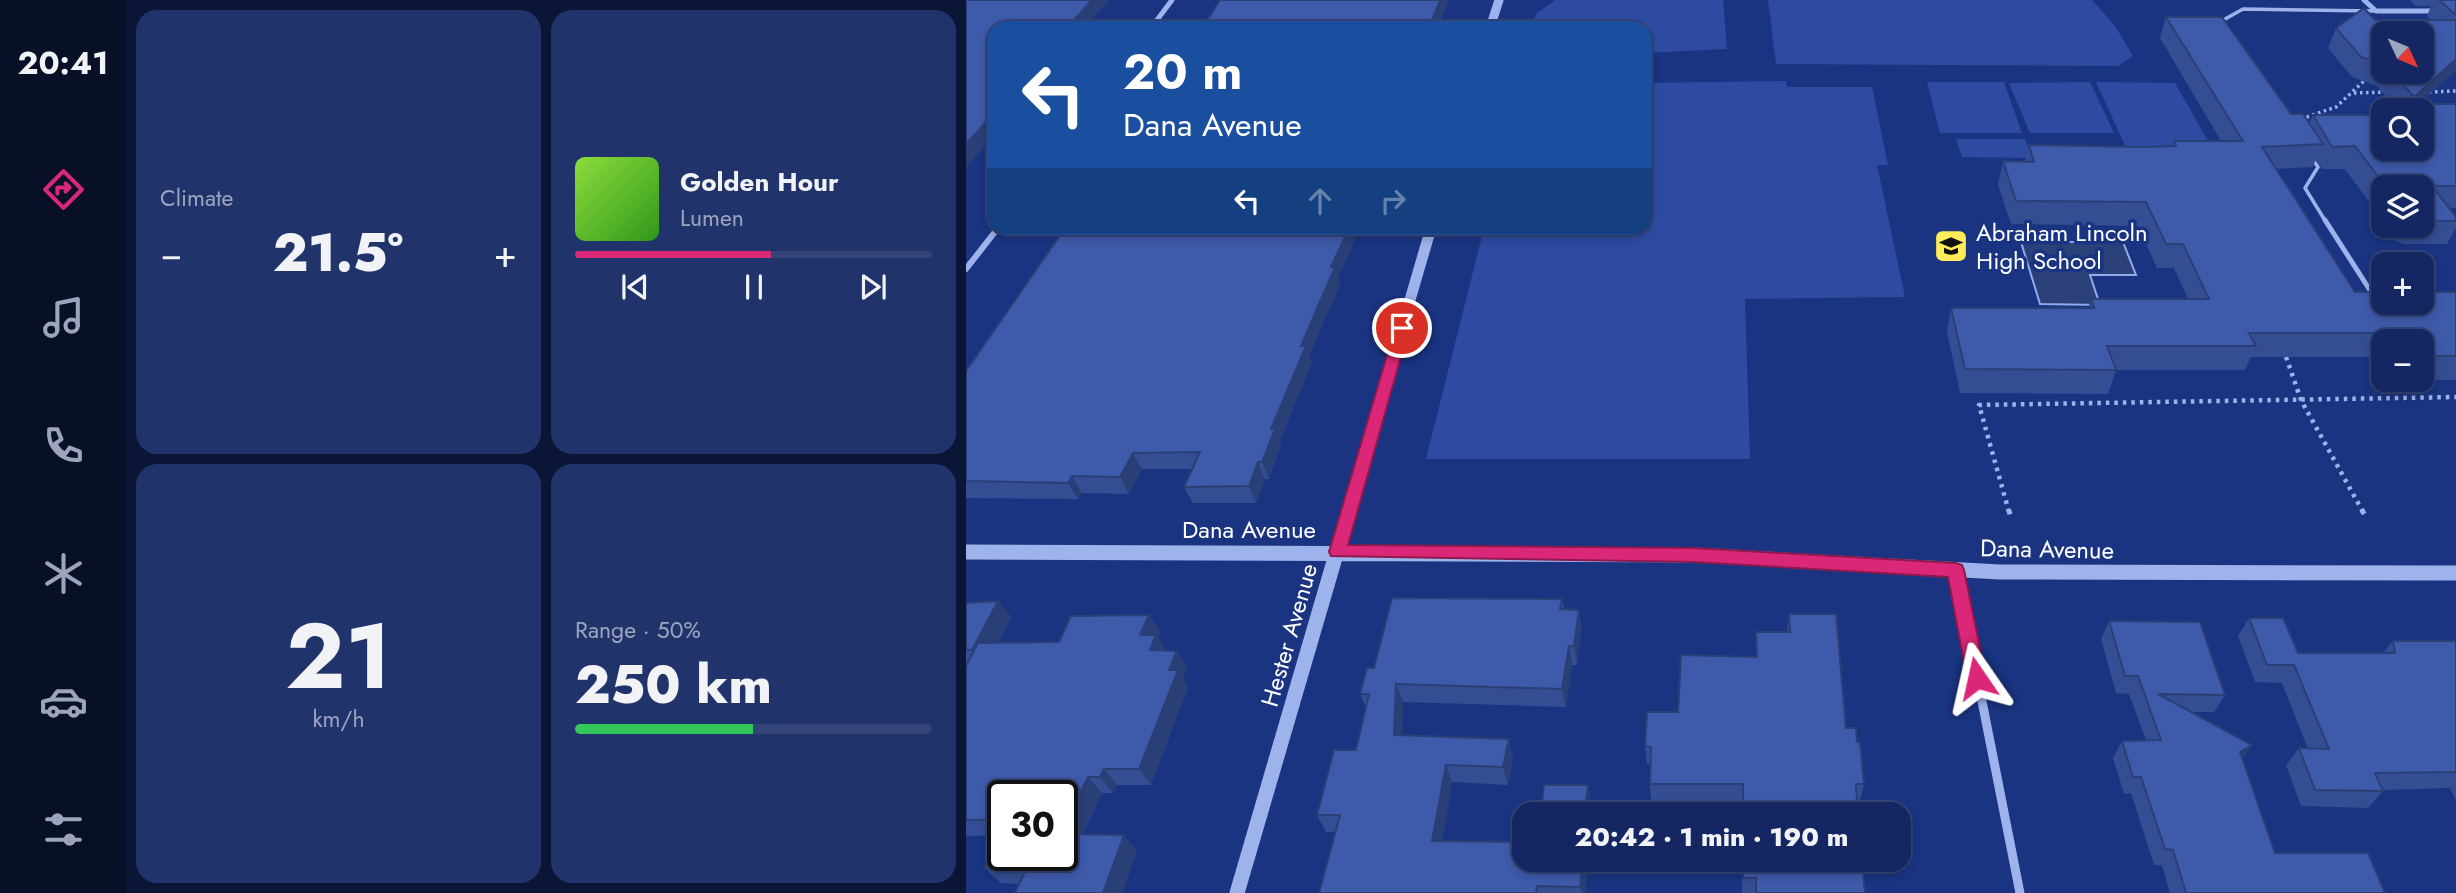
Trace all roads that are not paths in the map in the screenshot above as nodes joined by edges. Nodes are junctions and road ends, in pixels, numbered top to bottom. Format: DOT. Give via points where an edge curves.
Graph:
graph roads {
  1 [pos="1172,0"];
  2 [pos="1499,0"];
  3 [pos="2364,0"];
  4 [pos="2375,11"];
  5 [pos="2443,11"];
  6 [pos="1156,21"];
  7 [pos="1492,21"];
  8 [pos="2222,34"];
  9 [pos="2289,122"];
  10 [pos="993,235"];
  11 [pos="1430,235"];
  12 [pos="966,269"];
  13 [pos="2371,292"];
  14 [pos="966,552"];
  15 [pos="1337,552"];
  16 [pos="1956,570"];
  17 [pos="2456,573"];
  18 [pos="1237,893"];
  19 [pos="2020,893"];
  1 -- 6 [label="street"];
  2 -- 7 [label="street"];
  3 -- 4 [label="street"];
  4 -- 5 [label="street"];
  4 -- 8 [label="lane" via="2243,9 2215,24"];
  9 -- 13 [label="lane" via="2318,167 2305,187"];
  10 -- 12 [label="street"];
  11 -- 15 [label="street, Hester Avenue"];
  14 -- 15 [label="street, Dana Avenue"];
  15 -- 16 [label="street, Dana Avenue" via="1694,555"];
  15 -- 18 [label="street, Hester Avenue"];
  16 -- 17 [label="street, Dana Avenue"];
  16 -- 19 [label="street"];
}
